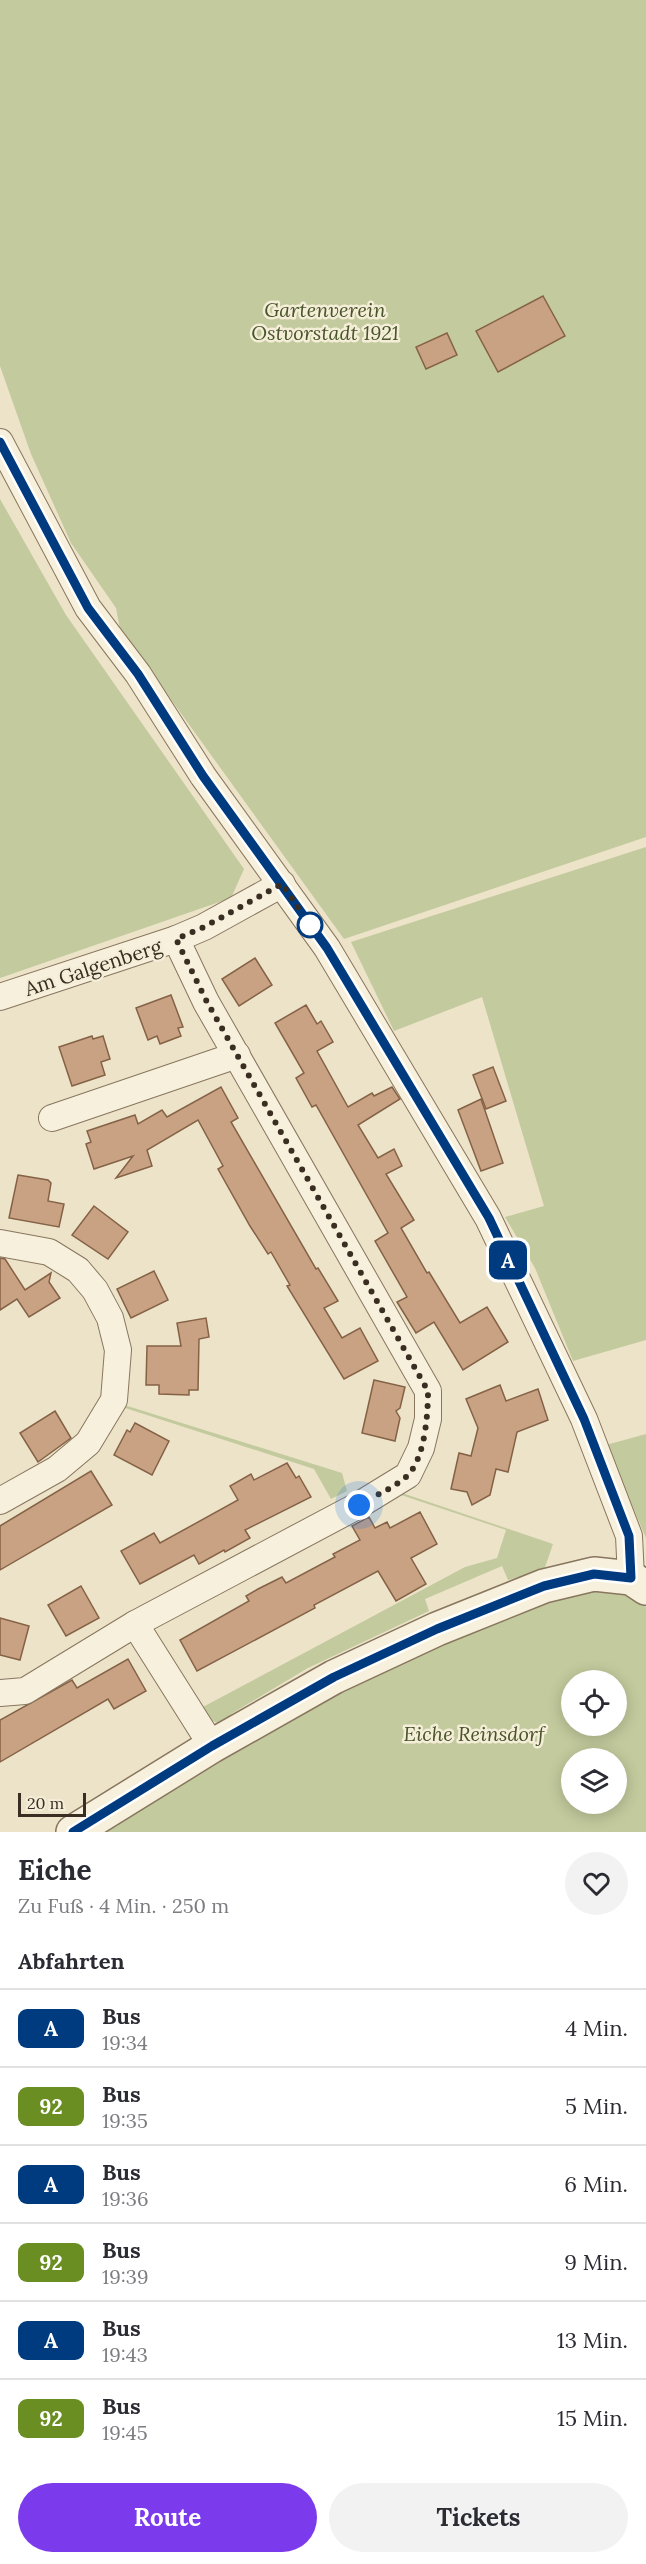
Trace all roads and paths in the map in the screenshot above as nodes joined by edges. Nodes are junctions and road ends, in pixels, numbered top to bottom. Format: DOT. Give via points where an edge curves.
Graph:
graph roads {
  1 [pos="0,442"];
  2 [pos="282,884"];
  3 [pos="176,939"];
  4 [pos="0,997"];
  5 [pos="237,1055"];
  6 [pos="52,1118"];
  7 [pos="0,1243"];
  8 [pos="0,1502"];
  9 [pos="638,1583"];
  10 [pos="135,1624"];
  11 [pos="0,1693"];
  12 [pos="212,1746"];
  13 [pos="73,1832"];
  1 -- 2 [label="street" via="88,608"];
  2 -- 3 [label="street, Am Galgenberg"];
  2 -- 9 [label="street" via="358,997 489,1218 584,1419 629,1536"];
  3 -- 4 [label="street, Am Galgenberg"];
  3 -- 5 [label="street"];
  5 -- 6 [label="street"];
  5 -- 10 [label="street" via="428,1391 428,1419 421,1448 408,1475"];
  7 -- 8 [label="street" via="50,1252 78,1270 95,1290 110,1318 118,1350 114,1400 88,1443 57,1469"];
  9 -- 12 [label="street" via="594,1574 515,1597 334,1677"];
  10 -- 11 [label="street" via="25,1690"];
  10 -- 12 [label="street"];
  12 -- 13 [label="street"];
}
